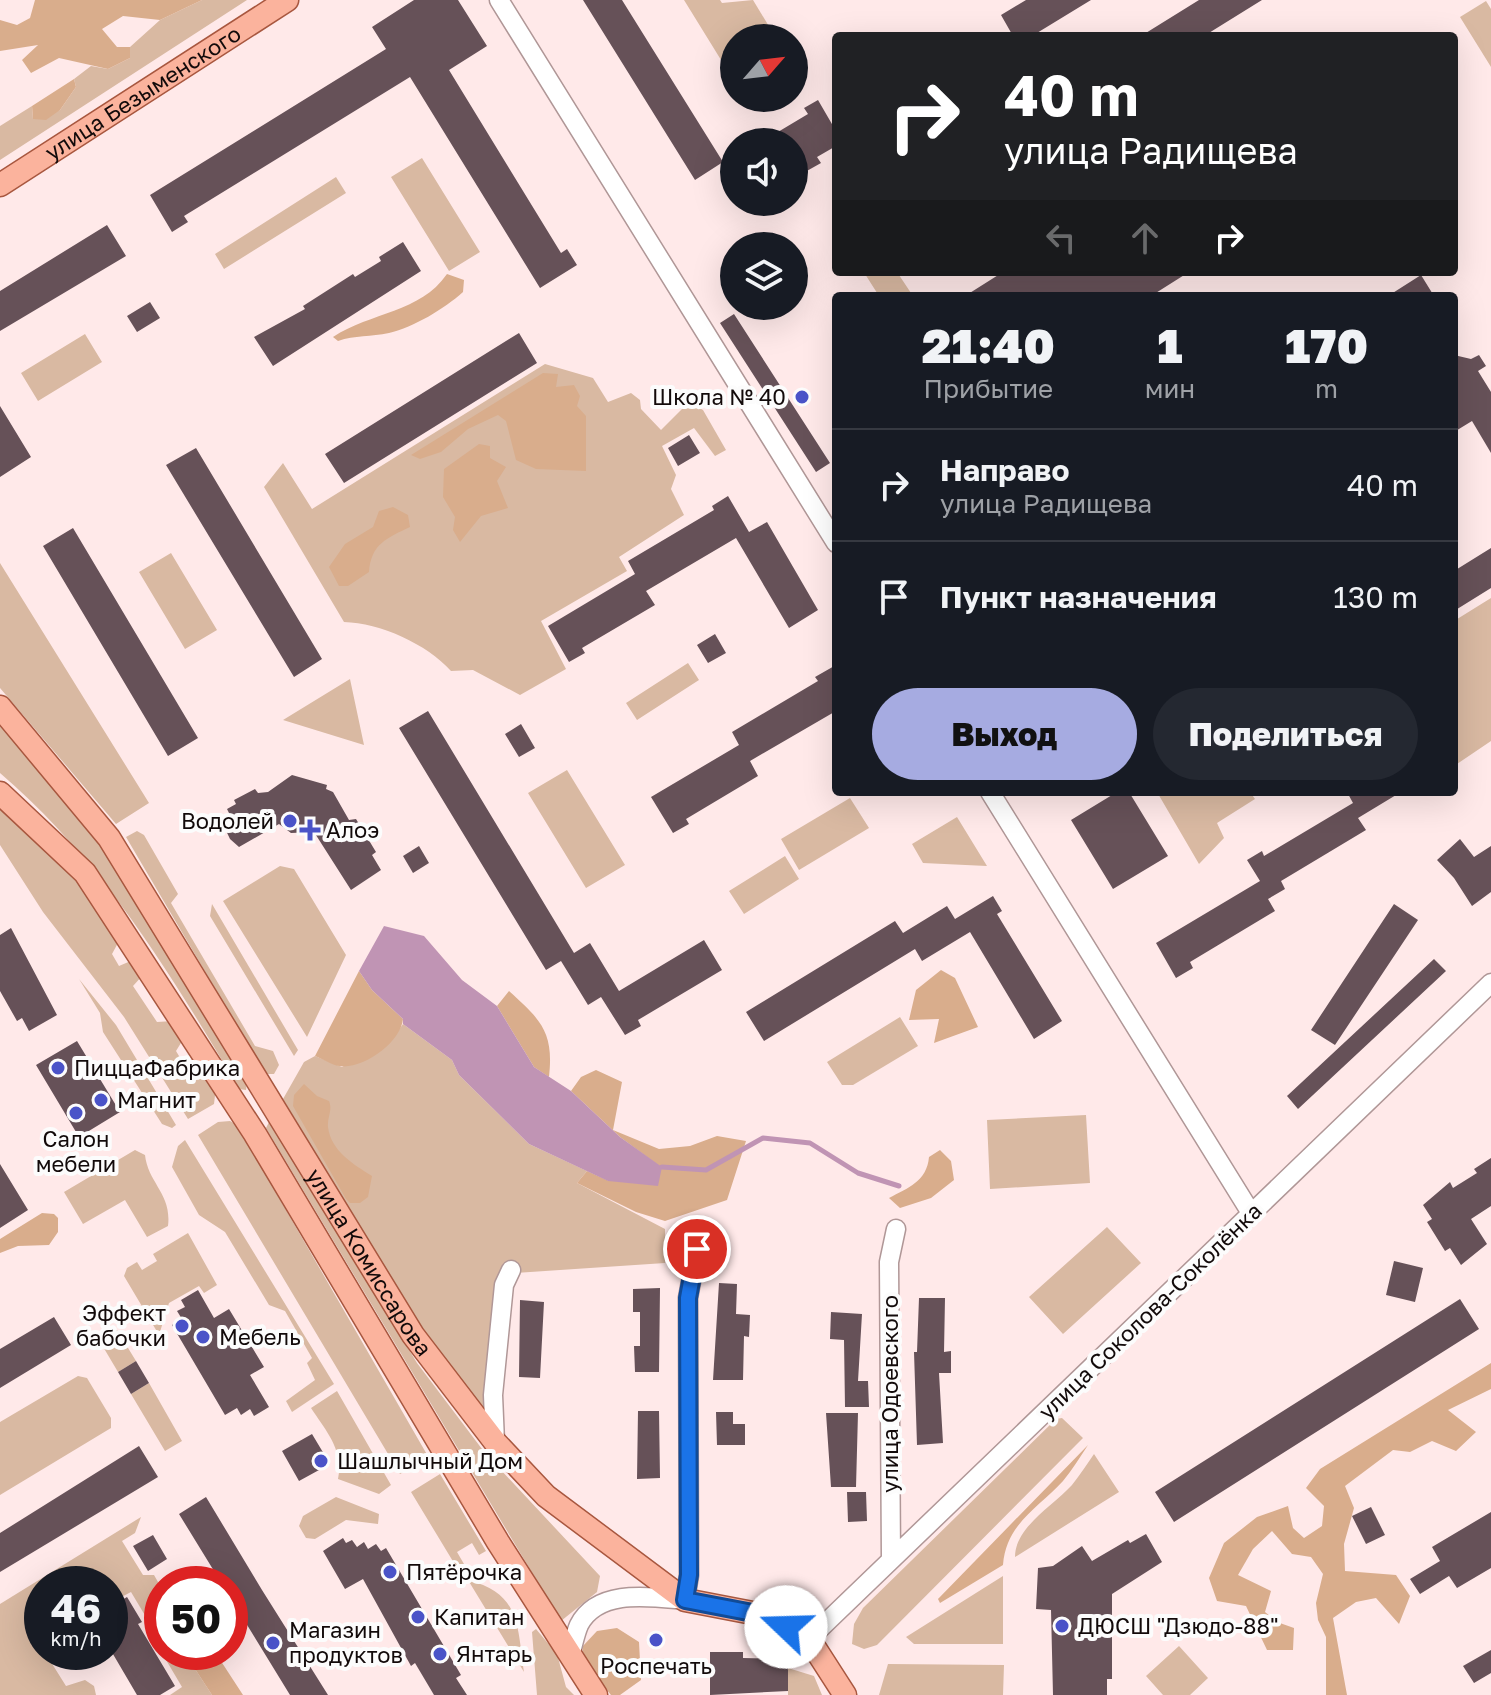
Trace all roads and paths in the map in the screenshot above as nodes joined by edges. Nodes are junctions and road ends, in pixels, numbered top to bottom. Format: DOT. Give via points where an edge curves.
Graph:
graph roads {
  1 [pos="287,0"];
  2 [pos="499,0"];
  3 [pos="0,185"];
  4 [pos="832,537"];
  5 [pos="0,707"];
  6 [pos="0,793"];
  7 [pos="992,796"];
  8 [pos="1491,983"];
  9 [pos="1251,1213"];
  10 [pos="896,1229"];
  11 [pos="697,1249"];
  12 [pos="511,1270"];
  13 [pos="495,1442"];
  14 [pos="891,1560"];
  15 [pos="685,1600"];
  16 [pos="809,1639"];
  17 [pos="570,1655"];
  18 [pos="596,1695"];
  19 [pos="845,1695"];
  1 -- 3 [label="main road, улица Безыменского"];
  2 -- 4 [label="street"];
  5 -- 13 [label="main road, улица Комиссарова" via="109,838 413,1335"];
  6 -- 17 [label="main road, улица Комиссарова" via="85,873 255,1134"];
  7 -- 9 [label="street"];
  8 -- 9 [label="street, улица Соколова-Соколёнка"];
  9 -- 14 [label="street, улица Соколова-Соколёнка"];
  10 -- 14 [label="street, улица Одоевского" via="889,1262"];
  11 -- 15 [label="street" via="688,1298"];
  12 -- 13 [label="street" via="504,1285 495,1379"];
  13 -- 15 [label="main road, улица Комиссарова" via="546,1496"];
  14 -- 16 [label="street, улица Соколова-Соколёнка"];
  15 -- 16 [label="main road, улица Комиссарова" via="763,1615"];
  15 -- 17 [label="street" via="637,1596 609,1601 580,1624"];
  16 -- 19 [label="main road, улица Комиссарова"];
  17 -- 18 [label="main road, улица Комиссарова"];
}
